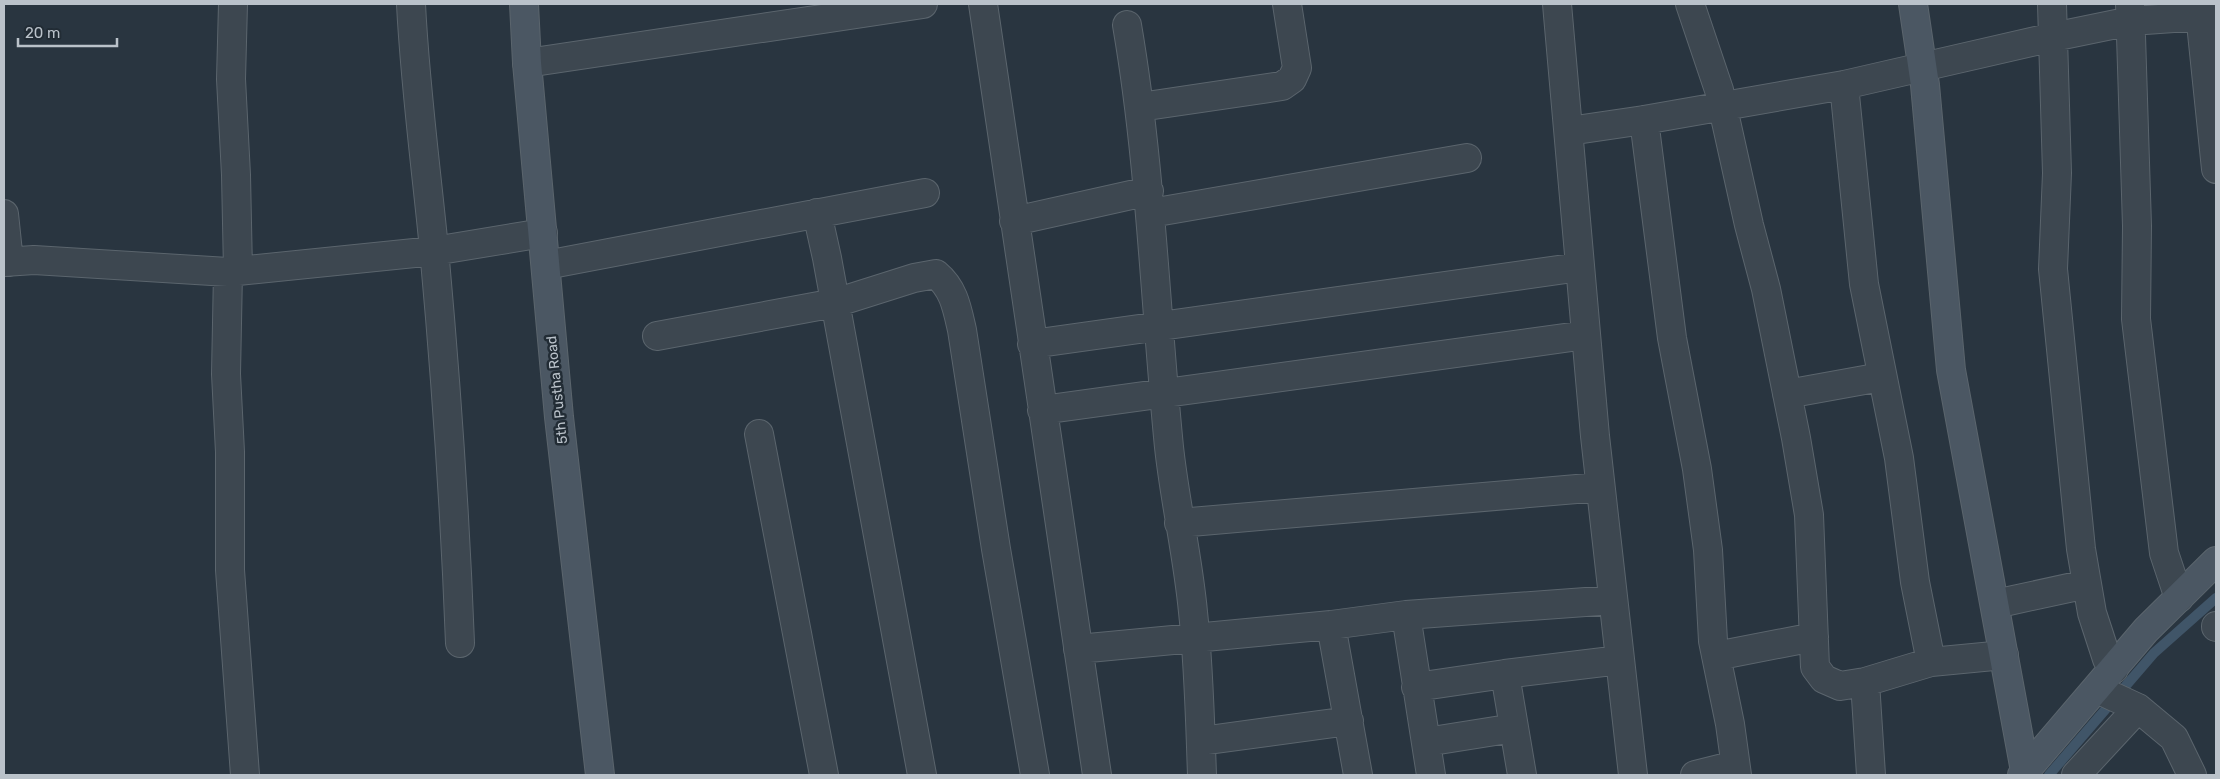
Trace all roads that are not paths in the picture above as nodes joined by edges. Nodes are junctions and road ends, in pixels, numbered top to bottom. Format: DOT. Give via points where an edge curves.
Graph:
graph roads {
  1 [pos="233,4"];
  2 [pos="412,4"];
  3 [pos="524,4"];
  4 [pos="924,4"];
  5 [pos="983,4"];
  6 [pos="1287,4"];
  7 [pos="1557,4"];
  8 [pos="1690,4"];
  9 [pos="1913,4"];
  10 [pos="2052,4"];
  11 [pos="873,8"];
  12 [pos="2205,11"];
  13 [pos="2130,12"];
  14 [pos="1127,25"];
  15 [pos="2053,37"];
  16 [pos="527,63"];
  17 [pos="1922,66"];
  18 [pos="1844,85"];
  19 [pos="1722,106"];
  20 [pos="1140,107"];
  21 [pos="1644,120"];
  22 [pos="1569,131"];
  23 [pos="1467,158"];
  24 [pos="2216,169"];
  25 [pos="925,193"];
  26 [pos="1150,202"];
  27 [pos="817,213"];
  28 [pos="4,214"];
  29 [pos="1014,221"];
  30 [pos="544,233"];
  31 [pos="434,251"];
  32 [pos="6,262"];
  33 [pos="546,265"];
  34 [pos="1580,267"];
  35 [pos="233,271"];
  36 [pos="835,303"];
  37 [pos="1158,327"];
  38 [pos="1586,334"];
  39 [pos="657,336"];
  40 [pos="1032,344"];
  41 [pos="1881,377"];
  42 [pos="1165,392"];
  43 [pos="1787,394"];
  44 [pos="1042,410"];
  45 [pos="760,434"];
  46 [pos="1600,487"];
  47 [pos="1179,522"];
  48 [pos="2216,560"];
  49 [pos="2087,584"];
  50 [pos="2179,598"];
  51 [pos="1613,600"];
  52 [pos="1995,604"];
  53 [pos="1406,614"];
  54 [pos="1331,625"];
  55 [pos="1814,637"];
  56 [pos="1195,638"];
  57 [pos="460,643"];
  58 [pos="1078,649"];
  59 [pos="2004,655"];
  60 [pos="1716,656"];
  61 [pos="1620,660"];
  62 [pos="1931,662"];
  63 [pos="1505,674"];
  64 [pos="1865,682"];
  65 [pos="1416,687"];
  66 [pos="2116,693"];
  67 [pos="1348,721"];
  68 [pos="1514,728"];
  69 [pos="1201,741"];
  70 [pos="1426,742"];
  71 [pos="1736,770"];
  72 [pos="2024,773"];
  73 [pos="245,775"];
  74 [pos="600,775"];
  75 [pos="824,775"];
  76 [pos="922,775"];
  77 [pos="1035,775"];
  78 [pos="1096,775"];
  79 [pos="1202,775"];
  80 [pos="1358,775"];
  81 [pos="1431,775"];
  82 [pos="1522,775"];
  83 [pos="1633,775"];
  84 [pos="1695,775"];
  85 [pos="1871,775"];
  86 [pos="2076,775"];
  87 [pos="2192,775"];
  1 -- 35 [label="street" via="231,79 236,175"];
  2 -- 31 [label="street" via="413,44"];
  3 -- 16 [label="street, 5th Pustha Road"];
  4 -- 11 [label="street"];
  5 -- 29 [label="street"];
  6 -- 20 [label="street" via="1296,68 1292,79 1282,86"];
  7 -- 22 [label="street"];
  8 -- 19 [label="street"];
  9 -- 17 [label="street"];
  10 -- 15 [label="street"];
  11 -- 16 [label="street"];
  12 -- 13 [label="street"];
  12 -- 24 [label="street"];
  13 -- 15 [label="street"];
  13 -- 50 [label="street" via="2137,226 2136,319 2164,553"];
  14 -- 20 [label="street"];
  15 -- 17 [label="street"];
  15 -- 49 [label="street" via="2057,173 2052,269"];
  16 -- 30 [label="street, 5th Pustha Road"];
  17 -- 18 [label="street"];
  17 -- 52 [label="street" via="1952,370"];
  18 -- 19 [label="street"];
  18 -- 41 [label="street" via="1864,284"];
  19 -- 21 [label="street"];
  19 -- 43 [label="street" via="1766,289"];
  20 -- 26 [label="street"];
  21 -- 22 [label="street"];
  21 -- 60 [label="street" via="1672,338 1708,550"];
  22 -- 34 [label="street"];
  23 -- 26 [label="street"];
  25 -- 27 [label="street"];
  26 -- 29 [label="street"];
  26 -- 37 [label="street"];
  27 -- 33 [label="street"];
  27 -- 36 [label="street"];
  28 -- 32 [label="street"];
  29 -- 40 [label="street"];
  30 -- 31 [label="street"];
  30 -- 33 [label="street, 5th Pustha Road"];
  31 -- 35 [label="street"];
  31 -- 57 [label="street" via="455,510"];
  32 -- 35 [label="street" via="34,260"];
  33 -- 74 [label="street, 5th Pustha Road" via="559,417"];
  34 -- 37 [label="street"];
  34 -- 38 [label="street"];
  35 -- 73 [label="street" via="226,374 230,570"];
  36 -- 39 [label="street"];
  36 -- 76 [label="street"];
  36 -- 77 [label="street" via="936,274 947,283 962,330"];
  37 -- 40 [label="street"];
  37 -- 42 [label="street"];
  38 -- 42 [label="street"];
  38 -- 46 [label="street"];
  40 -- 44 [label="street"];
  41 -- 43 [label="street"];
  41 -- 62 [label="street" via="1898,458 1915,582"];
  42 -- 44 [label="street"];
  42 -- 47 [label="street"];
  43 -- 55 [label="street" via="1810,515"];
  44 -- 58 [label="street"];
  45 -- 75 [label="street"];
  46 -- 47 [label="street"];
  46 -- 51 [label="street"];
  47 -- 56 [label="street"];
  48 -- 50 [label="street"];
  49 -- 52 [label="street"];
  49 -- 66 [label="street" via="2092,613"];
  50 -- 66 [label="street" via="2146,630"];
  51 -- 53 [label="street"];
  51 -- 61 [label="street"];
  52 -- 59 [label="street"];
  53 -- 54 [label="street"];
  53 -- 65 [label="street"];
  54 -- 56 [label="street"];
  54 -- 67 [label="street"];
  55 -- 60 [label="street"];
  55 -- 64 [label="street" via="1815,667 1824,679 1840,686"];
  56 -- 58 [label="street"];
  56 -- 69 [label="street"];
  58 -- 78 [label="street"];
  59 -- 62 [label="street"];
  59 -- 72 [label="street"];
  60 -- 71 [label="street"];
  61 -- 63 [label="street"];
  61 -- 83 [label="street"];
  62 -- 64 [label="street"];
  63 -- 65 [label="street"];
  63 -- 68 [label="street"];
  64 -- 85 [label="street"];
  65 -- 70 [label="street"];
  66 -- 72 [label="street"];
  66 -- 86 [label="street"];
  66 -- 87 [label="street" via="2174,738"];
  67 -- 69 [label="street"];
  67 -- 80 [label="street"];
  68 -- 70 [label="street"];
  68 -- 82 [label="street"];
  69 -- 79 [label="street"];
  70 -- 81 [label="street"];
  71 -- 84 [label="street"];
}
